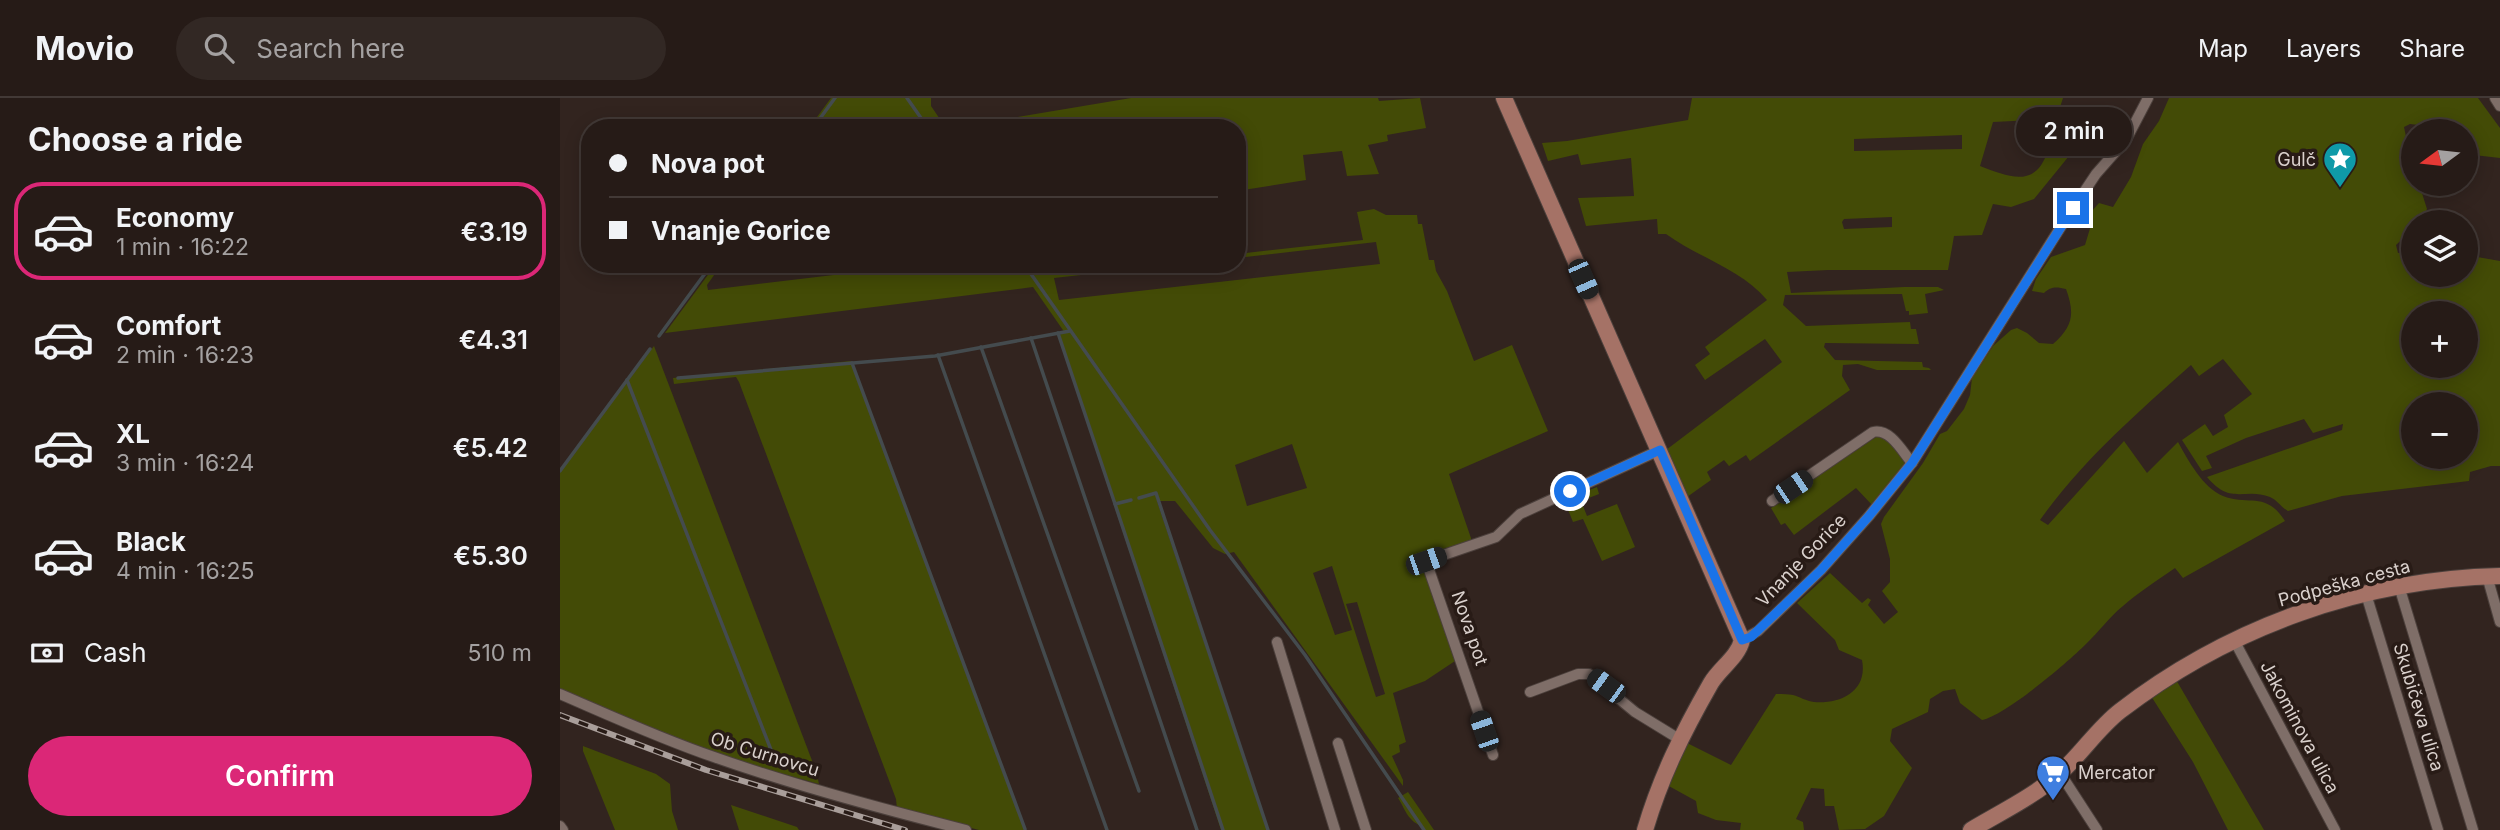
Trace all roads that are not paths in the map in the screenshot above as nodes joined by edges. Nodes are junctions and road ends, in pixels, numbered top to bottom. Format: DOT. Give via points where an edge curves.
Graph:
graph roads {
  1 [pos="1504,98"];
  2 [pos="2148,98"];
  3 [pos="2495,98"];
  4 [pos="2500,106"];
  5 [pos="1660,450"];
  6 [pos="1912,463"];
  7 [pos="1772,501"];
  8 [pos="2494,576"];
  9 [pos="2399,586"];
  10 [pos="2366,594"];
  11 [pos="2500,622"];
  12 [pos="1742,640"];
  13 [pos="2234,640"];
  14 [pos="1277,642"];
  15 [pos="1530,692"];
  16 [pos="560,694"];
  17 [pos="1679,738"];
  18 [pos="1338,743"];
  19 [pos="1493,755"];
  20 [pos="2060,773"];
  21 [pos="966,830"];
  22 [pos="1335,830"];
  23 [pos="1366,830"];
  24 [pos="1645,830"];
  25 [pos="1971,830"];
  26 [pos="2097,830"];
  27 [pos="2335,830"];
  28 [pos="2438,830"];
  29 [pos="2473,830"];
  1 -- 5 [label="street"];
  2 -- 6 [label="street, Vnanje Gorice" via="2126,140 2096,174 2062,225"];
  3 -- 4 [label="street"];
  5 -- 12 [label="street"];
  5 -- 19 [label="street, Nova pot" via="1520,514 1496,537 1426,561"];
  6 -- 7 [label="street" via="1888,434 1873,432"];
  6 -- 12 [label="street, Vnanje Gorice" via="1821,570 1758,631"];
  8 -- 9 [label="street, Podpeška cesta"];
  8 -- 11 [label="street"];
  9 -- 10 [label="street, Podpeška cesta"];
  9 -- 29 [label="street"];
  10 -- 13 [label="street, Podpeška cesta" via="2295,613"];
  10 -- 28 [label="street, Skubičeva ulica"];
  12 -- 17 [label="street, Vnanje Gorice"];
  13 -- 20 [label="street, Podpeška cesta" via="2175,672 2117,713"];
  13 -- 27 [label="street, Jakominova ulica"];
  14 -- 22 [label="street"];
  15 -- 17 [label="street" via="1589,674 1635,712"];
  16 -- 21 [label="street, Ob Curnovcu" via="715,758"];
  17 -- 24 [label="street, Vnanje Gorice"];
  18 -- 23 [label="street"];
  20 -- 25 [label="street, Podpeška cesta"];
  20 -- 26 [label="street"];
}
